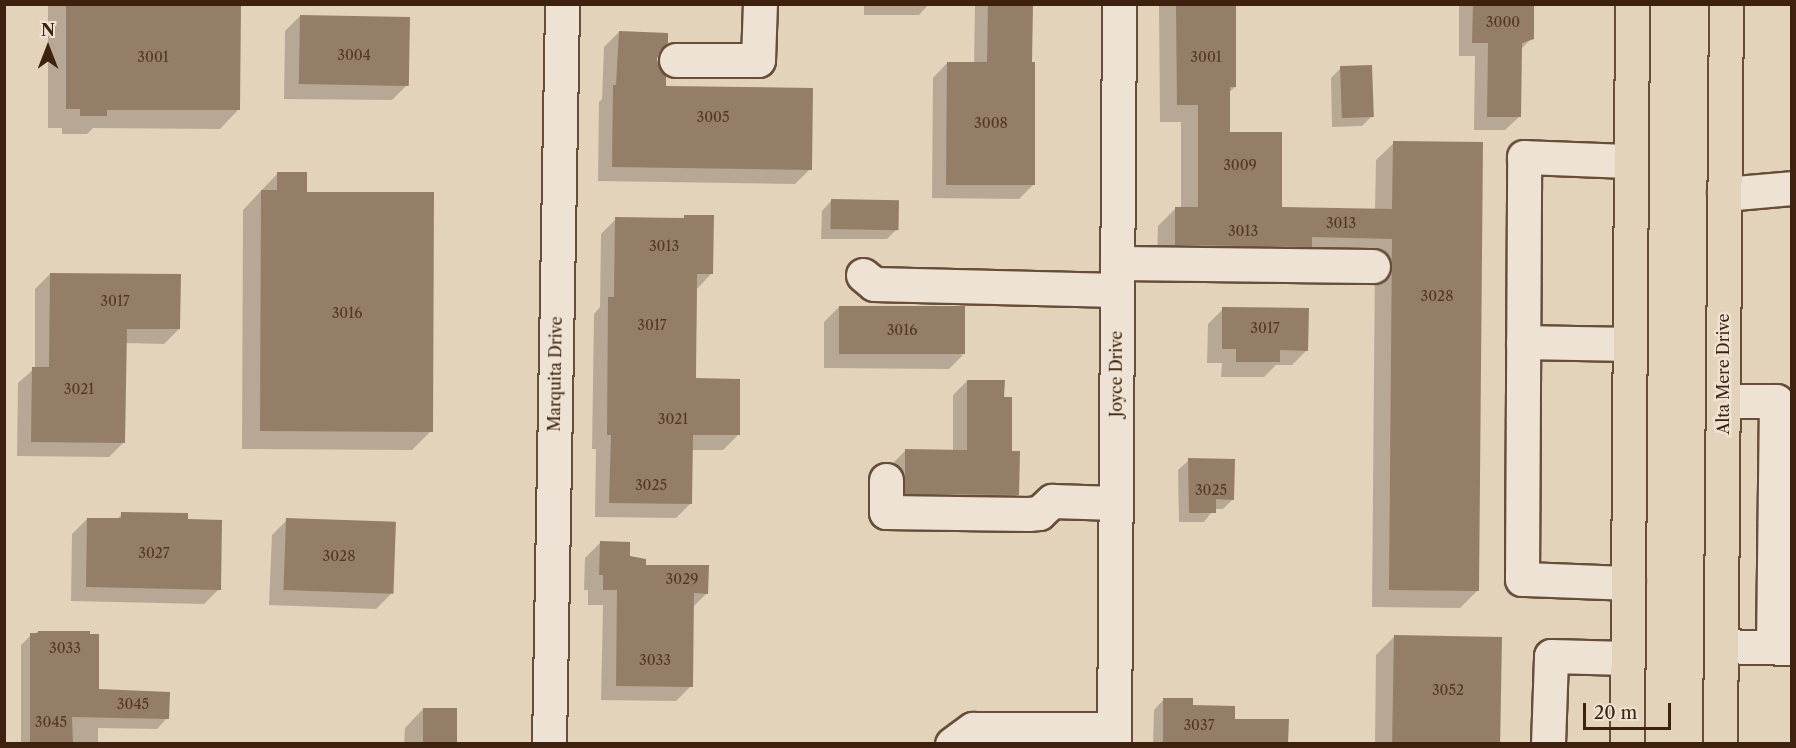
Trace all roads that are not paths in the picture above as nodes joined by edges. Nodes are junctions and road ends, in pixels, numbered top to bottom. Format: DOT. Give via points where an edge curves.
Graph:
graph roads {
  1 [pos="562,4"];
  2 [pos="760,4"];
  3 [pos="1119,4"];
  4 [pos="1632,4"];
  5 [pos="1726,4"];
  6 [pos="676,60"];
  7 [pos="1630,161"];
  8 [pos="1791,188"];
  9 [pos="1724,194"];
  10 [pos="1373,266"];
  11 [pos="863,275"];
  12 [pos="1117,276"];
  13 [pos="1523,342"];
  14 [pos="1629,344"];
  15 [pos="1723,401"];
  16 [pos="886,480"];
  17 [pos="1116,502"];
  18 [pos="1628,583"];
  19 [pos="1721,646"];
  20 [pos="1782,648"];
  21 [pos="1627,658"];
  22 [pos="1114,736"];
  23 [pos="549,744"];
  24 [pos="952,744"];
  25 [pos="1548,744"];
  26 [pos="1627,744"];
  27 [pos="1720,744"];
  1 -- 23 [label="street, Marquita Drive"];
  2 -- 6 [label="street" via="758,60"];
  3 -- 12 [label="street, Joyce Drive"];
  4 -- 7 [label="main road"];
  5 -- 9 [label="main road, Alta Mere Drive"];
  7 -- 13 [label="street" via="1524,157"];
  7 -- 14 [label="main road"];
  8 -- 9 [label="street"];
  9 -- 15 [label="main road, Alta Mere Drive"];
  10 -- 12 [label="street"];
  11 -- 12 [label="street" via="874,284"];
  12 -- 17 [label="street, Joyce Drive"];
  13 -- 14 [label="street"];
  13 -- 18 [label="street" via="1522,579"];
  14 -- 18 [label="main road"];
  15 -- 19 [label="main road, Alta Mere Drive"];
  15 -- 20 [label="street" via="1776,401"];
  16 -- 17 [label="street" via="886,512 1039,513 1052,501"];
  17 -- 22 [label="street, Joyce Drive"];
  18 -- 21 [label="main road"];
  19 -- 20 [label="street"];
  19 -- 27 [label="main road, Alta Mere Drive"];
  21 -- 25 [label="street" via="1551,656"];
  21 -- 26 [label="main road"];
  22 -- 24 [label="street" via="973,729"];
}
